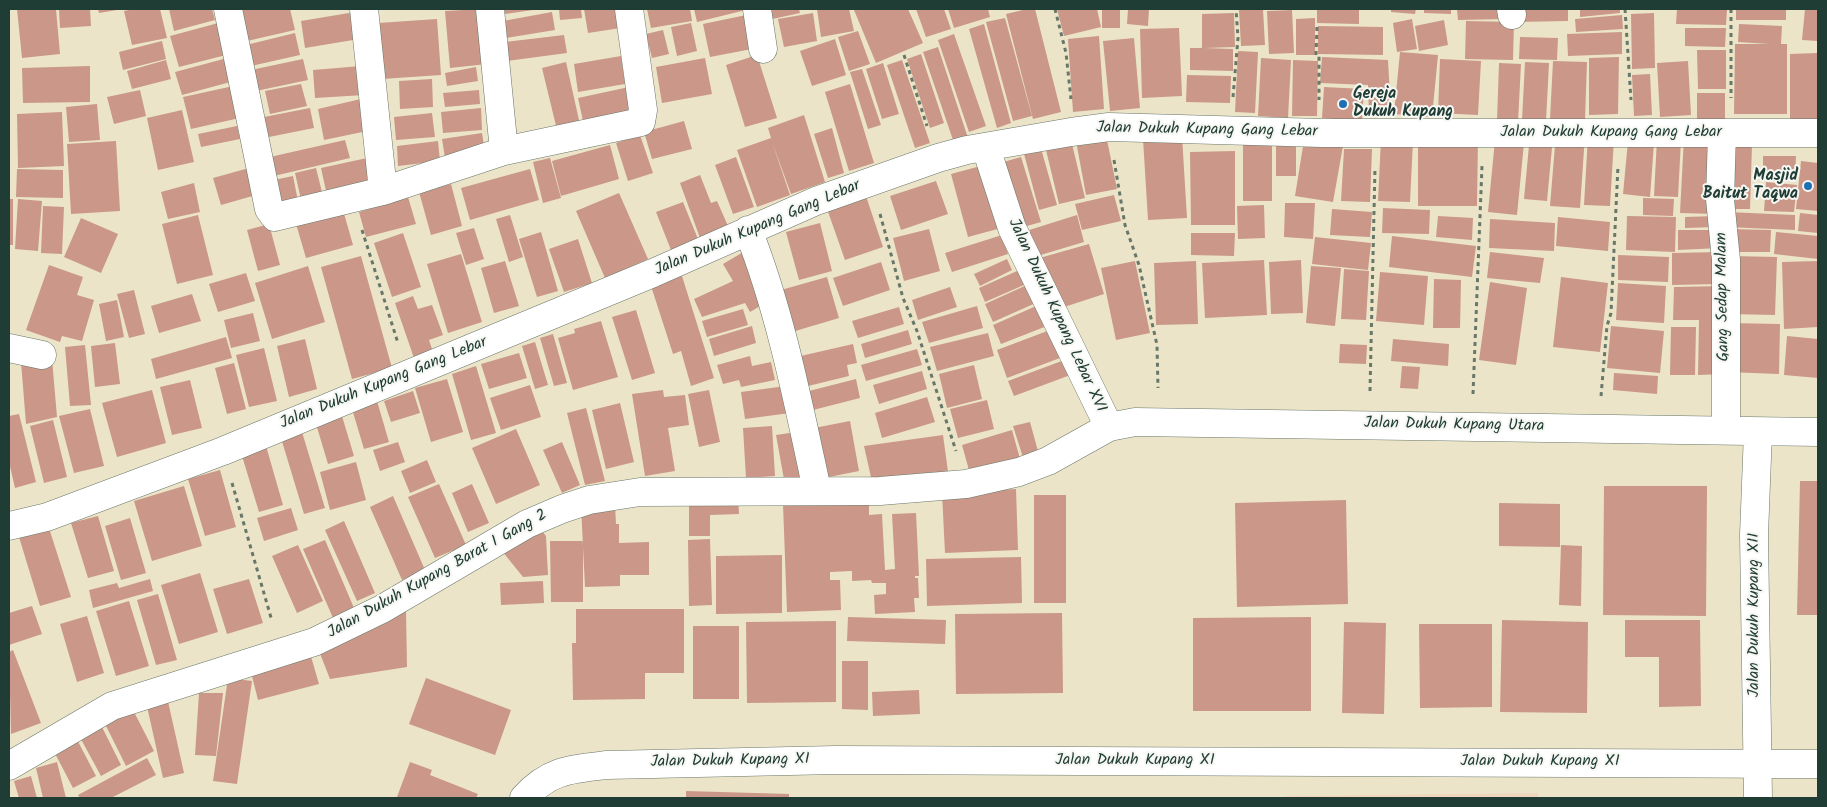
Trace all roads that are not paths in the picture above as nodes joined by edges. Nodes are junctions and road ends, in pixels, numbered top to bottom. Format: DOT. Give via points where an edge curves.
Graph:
graph roads {
  1 [pos="228,9"];
  2 [pos="364,9"];
  3 [pos="490,9"];
  4 [pos="629,9"];
  5 [pos="757,9"];
  6 [pos="763,49"];
  7 [pos="1727,133"];
  8 [pos="1818,133"];
  9 [pos="986,148"];
  10 [pos="504,151"];
  11 [pos="383,191"];
  12 [pos="748,230"];
  13 [pos="9,348"];
  14 [pos="42,355"];
  15 [pos="1726,430"];
  16 [pos="1101,432"];
  17 [pos="1758,432"];
  18 [pos="1818,432"];
  19 [pos="817,490"];
  20 [pos="9,526"];
  21 [pos="1757,763"];
  22 [pos="1818,764"];
  23 [pos="9,766"];
  24 [pos="524,798"];
  25 [pos="1758,798"];
  1 -- 11 [label="street" via="270,214 280,216"];
  2 -- 11 [label="street"];
  3 -- 10 [label="street"];
  4 -- 10 [label="street" via="643,110 641,122"];
  5 -- 6 [label="street"];
  7 -- 8 [label="street, Jalan Dukuh Kupang Gang Lebar"];
  7 -- 9 [label="street, Jalan Dukuh Kupang Gang Lebar" via="1322,133 1109,127"];
  7 -- 15 [label="street, Gang Sedap Malam" via="1720,199 1726,260"];
  9 -- 12 [label="street, Jalan Dukuh Kupang Gang Lebar" via="938,158 816,201"];
  9 -- 16 [label="street, Jalan Dukuh Kupang Lebar XVI" via="1012,228"];
  10 -- 11 [label="street"];
  12 -- 19 [label="street" via="766,275 787,352"];
  12 -- 20 [label="street, Jalan Dukuh Kupang Gang Lebar" via="653,273 223,451 47,517"];
  13 -- 14 [label="street"];
  15 -- 16 [label="street, Jalan Dukuh Kupang Utara" via="1160,421 1135,422"];
  15 -- 17 [label="street, Jalan Dukuh Kupang Utara"];
  16 -- 19 [label="street, Jalan Dukuh Kupang Barat I Gang 2" via="1041,464 966,484 880,491"];
  17 -- 18 [label="street, Jalan Dukuh Kupang Utara"];
  17 -- 21 [label="street, Jalan Dukuh Kupang XII" via="1754,536"];
  19 -- 23 [label="street, Jalan Dukuh Kupang Barat I Gang 2" via="640,492 580,503 507,534 382,609 314,642 112,706"];
  21 -- 22 [label="street, Jalan Dukuh Kupang XI"];
  21 -- 24 [label="street, Jalan Dukuh Kupang XI" via="836,760 607,765 556,773 534,787"];
  21 -- 25 [label="street, Jalan Dukuh Kupang XII"];
}
